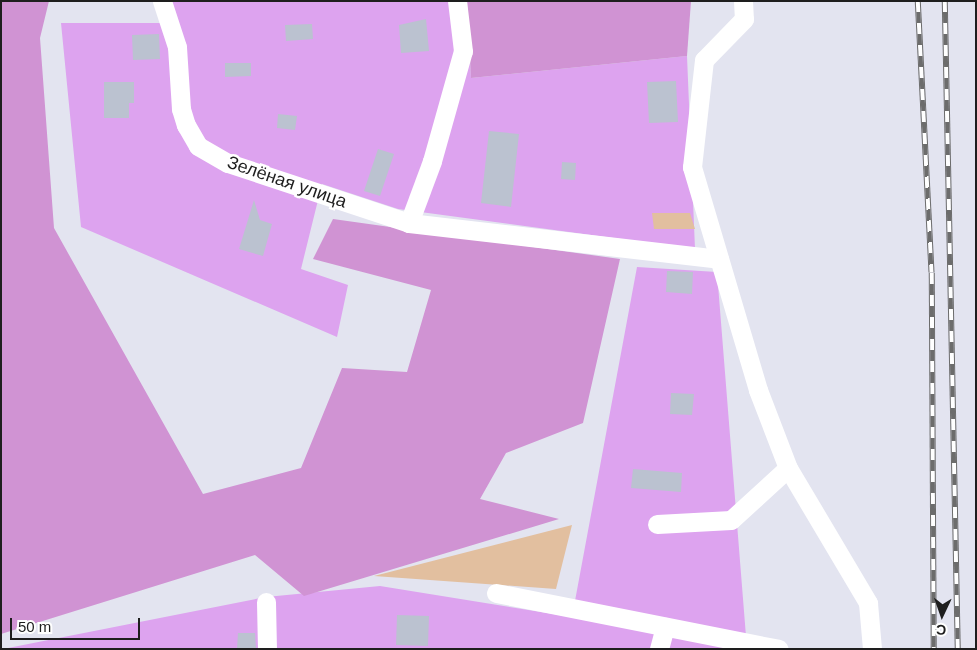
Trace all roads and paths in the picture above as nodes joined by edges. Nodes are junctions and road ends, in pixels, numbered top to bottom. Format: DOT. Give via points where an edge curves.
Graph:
graph roads {
  1 [pos="162,1"];
  2 [pos="457,1"];
  3 [pos="743,1"];
  4 [pos="409,222"];
  5 [pos="719,259"];
  6 [pos="788,468"];
  7 [pos="658,524"];
  8 [pos="496,593"];
  9 [pos="266,602"];
  10 [pos="665,627"];
  11 [pos="267,649"];
  12 [pos="659,649"];
  13 [pos="779,649"];
  14 [pos="872,649"];
  1 -- 4 [label="street, Зелёная улица" via="177,47 180,109 198,146 228,163"];
  2 -- 4 [label="street" via="462,51 432,161"];
  3 -- 5 [label="street" via="744,19 704,60 692,167"];
  4 -- 5 [label="street, Зелёная улица"];
  5 -- 6 [label="street" via="758,390"];
  6 -- 7 [label="street" via="730,520"];
  6 -- 14 [label="street" via="868,603"];
  8 -- 10 [label="street"];
  9 -- 11 [label="street"];
  10 -- 12 [label="street"];
  10 -- 13 [label="street"];
}
